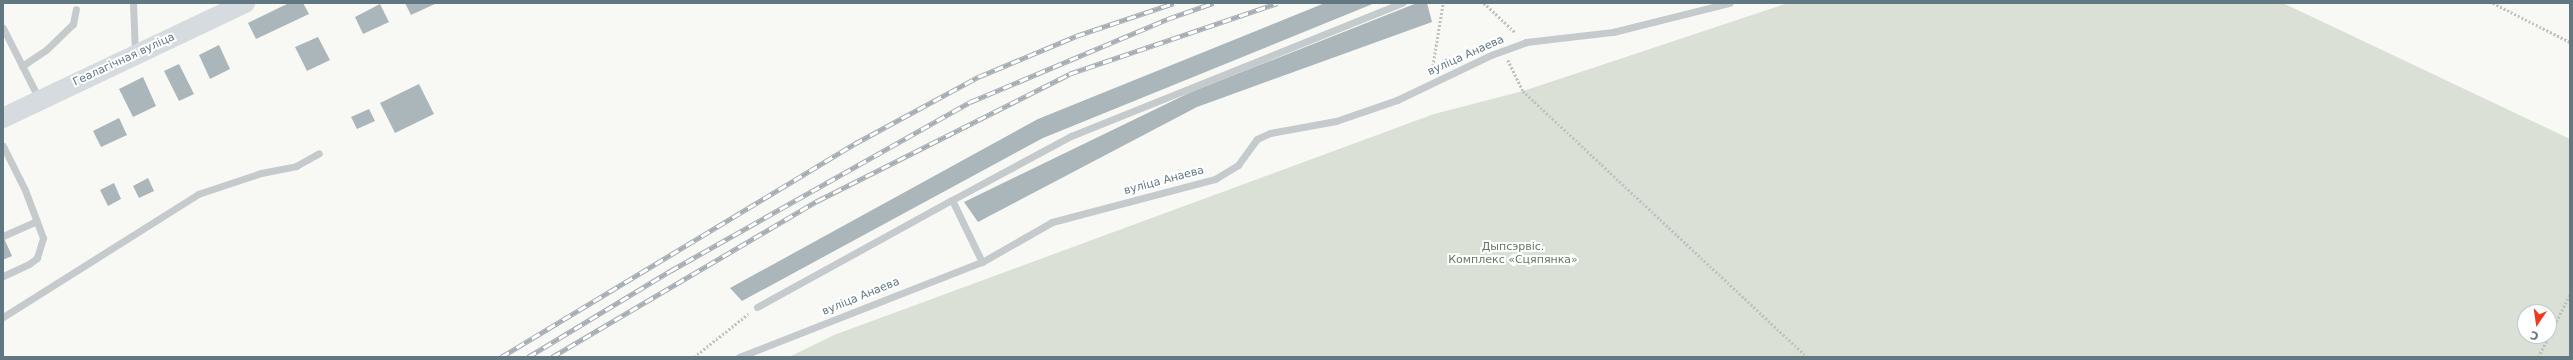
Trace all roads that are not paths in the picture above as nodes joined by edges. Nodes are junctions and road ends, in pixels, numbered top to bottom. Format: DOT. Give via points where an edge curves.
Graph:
graph roads {
  1 [pos="133,3"];
  2 [pos="245,3"];
  3 [pos="1402,3"];
  4 [pos="1729,3"];
  5 [pos="76,9"];
  6 [pos="3,28"];
  7 [pos="135,54"];
  8 [pos="22,66"];
  9 [pos="39,100"];
  10 [pos="3,118"];
  11 [pos="3,146"];
  12 [pos="319,152"];
  13 [pos="952,200"];
  14 [pos="38,221"];
  15 [pos="3,236"];
  16 [pos="982,262"];
  17 [pos="3,276"];
  18 [pos="757,307"];
  19 [pos="3,317"];
  20 [pos="739,357"];
  1 -- 7 [label="lane" via="137,42"];
  2 -- 7 [label="street, Геалагічная вуліца"];
  3 -- 13 [label="lane" via="1071,136"];
  4 -- 16 [label="lane, вуліца Анаева" via="1613,32 1526,42 1397,100 1336,121 1270,133 1257,139 1238,165 1215,178 1052,222"];
  5 -- 8 [label="lane" via="73,24 46,50"];
  6 -- 8 [label="lane"];
  7 -- 9 [label="street, Геалагічная вуліца"];
  8 -- 9 [label="lane"];
  9 -- 10 [label="street, Геалагічная вуліца"];
  11 -- 14 [label="lane"];
  12 -- 19 [label="lane" via="296,166 261,172 198,194"];
  13 -- 16 [label="lane"];
  13 -- 18 [label="lane"];
  14 -- 15 [label="lane"];
  14 -- 17 [label="lane" via="43,238 37,258 30,264"];
  16 -- 20 [label="lane, вуліца Анаева"];
}
